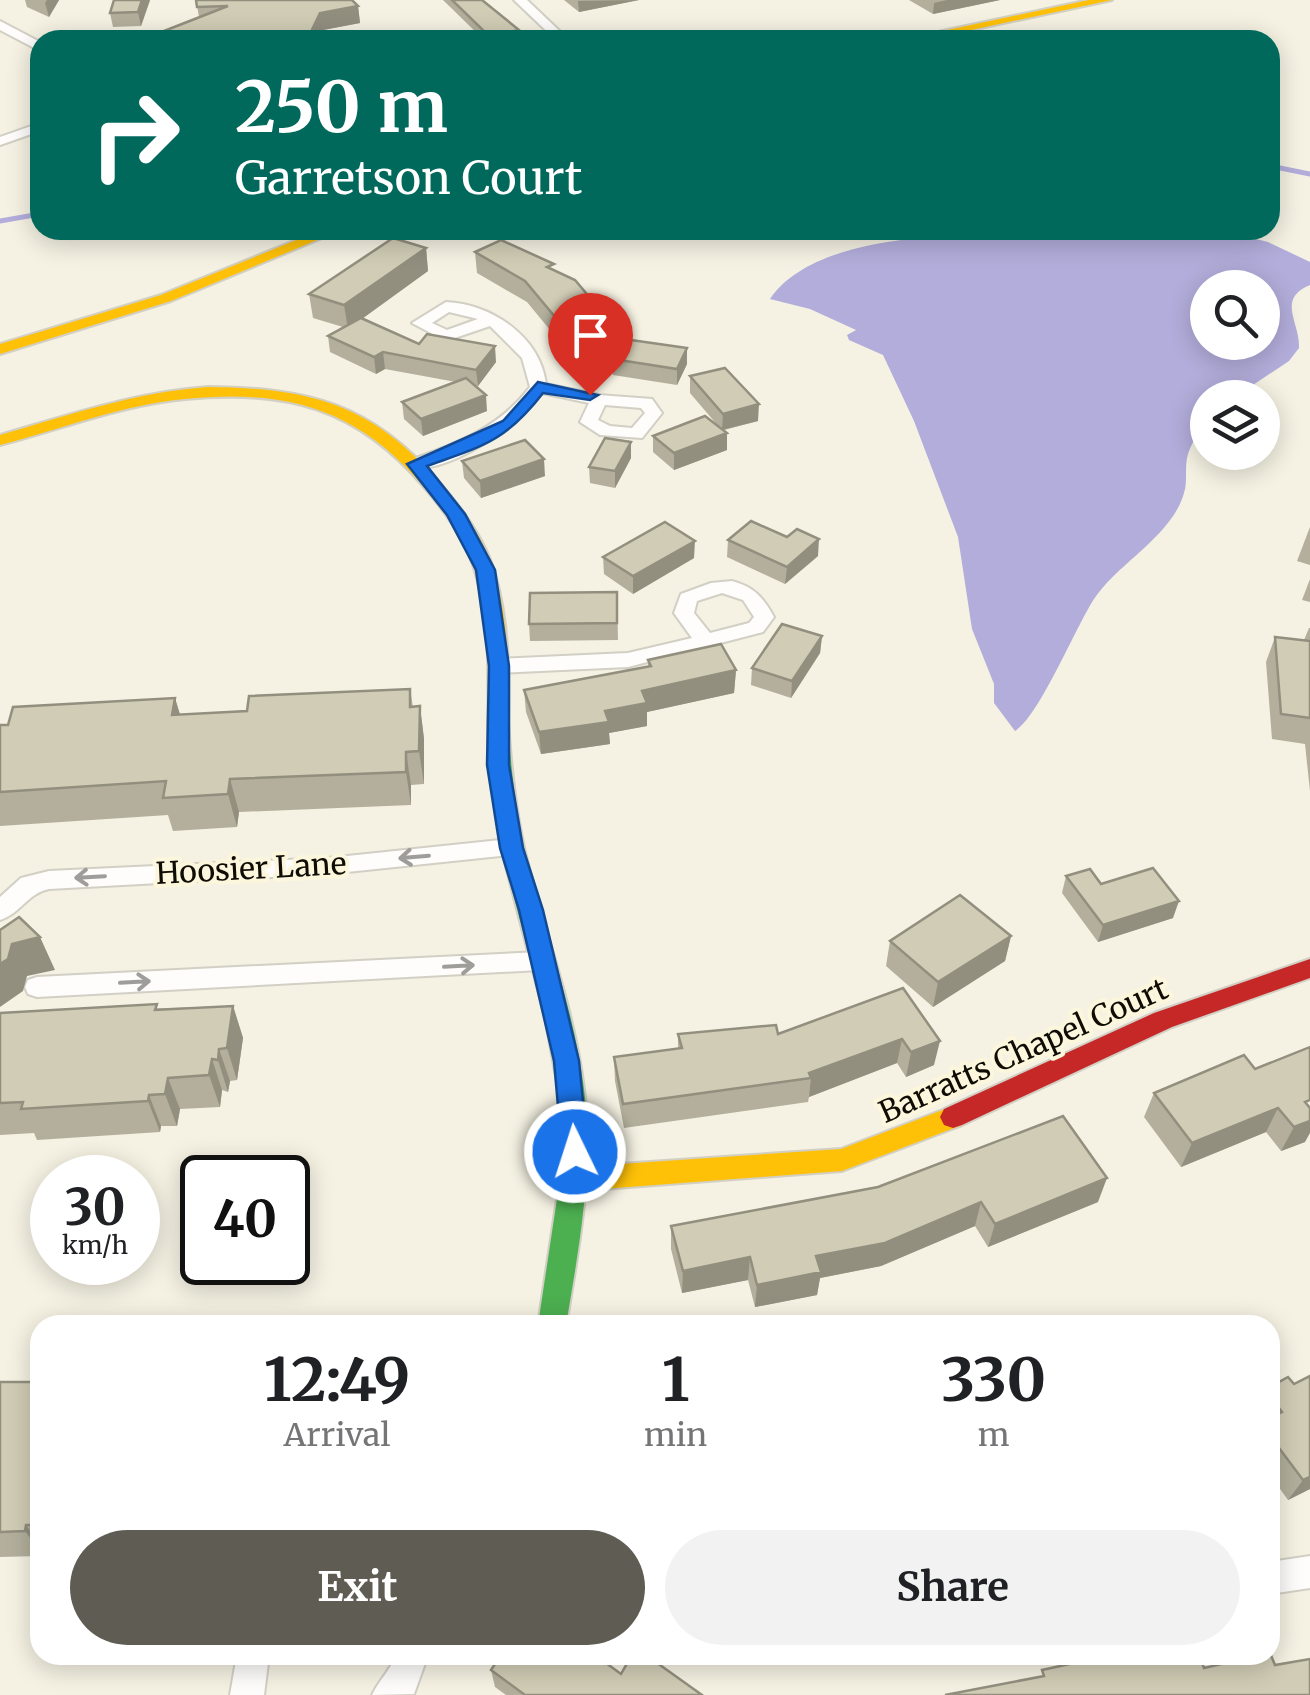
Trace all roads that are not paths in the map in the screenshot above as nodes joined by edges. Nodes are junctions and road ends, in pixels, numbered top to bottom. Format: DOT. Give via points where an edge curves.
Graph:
graph roads {
  1 [pos="520,0"];
  2 [pos="1106,0"];
  3 [pos="0,25"];
  4 [pos="553,30"];
  5 [pos="956,30"];
  6 [pos="30,42"];
  7 [pos="30,131"];
  8 [pos="0,142"];
  9 [pos="309,240"];
  10 [pos="488,320"];
  11 [pos="0,349"];
  12 [pos="538,387"];
  13 [pos="599,400"];
  14 [pos="0,440"];
  15 [pos="416,464"];
  16 [pos="703,638"];
  17 [pos="499,666"];
  18 [pos="511,848"];
  19 [pos="0,910"];
  20 [pos="540,961"];
  21 [pos="1310,968"];
  22 [pos="38,987"];
  23 [pos="576,1179"];
  24 [pos="554,1315"];
  25 [pos="1310,1572"];
  26 [pos="1280,1576"];
  27 [pos="252,1665"];
  28 [pos="248,1695"];
  1 -- 4 [label="street"];
  2 -- 5 [label="street"];
  3 -- 6 [label="street"];
  7 -- 8 [label="street"];
  9 -- 11 [label="street" via="166,298"];
  10 -- 12 [label="street" via="523,347 534,362"];
  12 -- 13 [label="street"];
  12 -- 15 [label="street" via="509,425"];
  14 -- 15 [label="street" via="155,399 249,391 352,412"];
  15 -- 17 [label="street" via="456,514 485,570"];
  16 -- 17 [label="street" via="628,660"];
  17 -- 18 [label="street" via="496,730"];
  18 -- 19 [label="street, Hoosier Lane, one-way" via="328,866 49,880 29,884"];
  18 -- 20 [label="street"];
  22 -- 20 [label="street, one-way"];
  20 -- 23 [label="street" via="566,1061"];
  21 -- 23 [label="street, Barratts Chapel Court" via="1163,1020 998,1100 842,1160"];
  23 -- 24 [label="street"];
  25 -- 26 [label="street"];
  27 -- 28 [label="street"];
}
